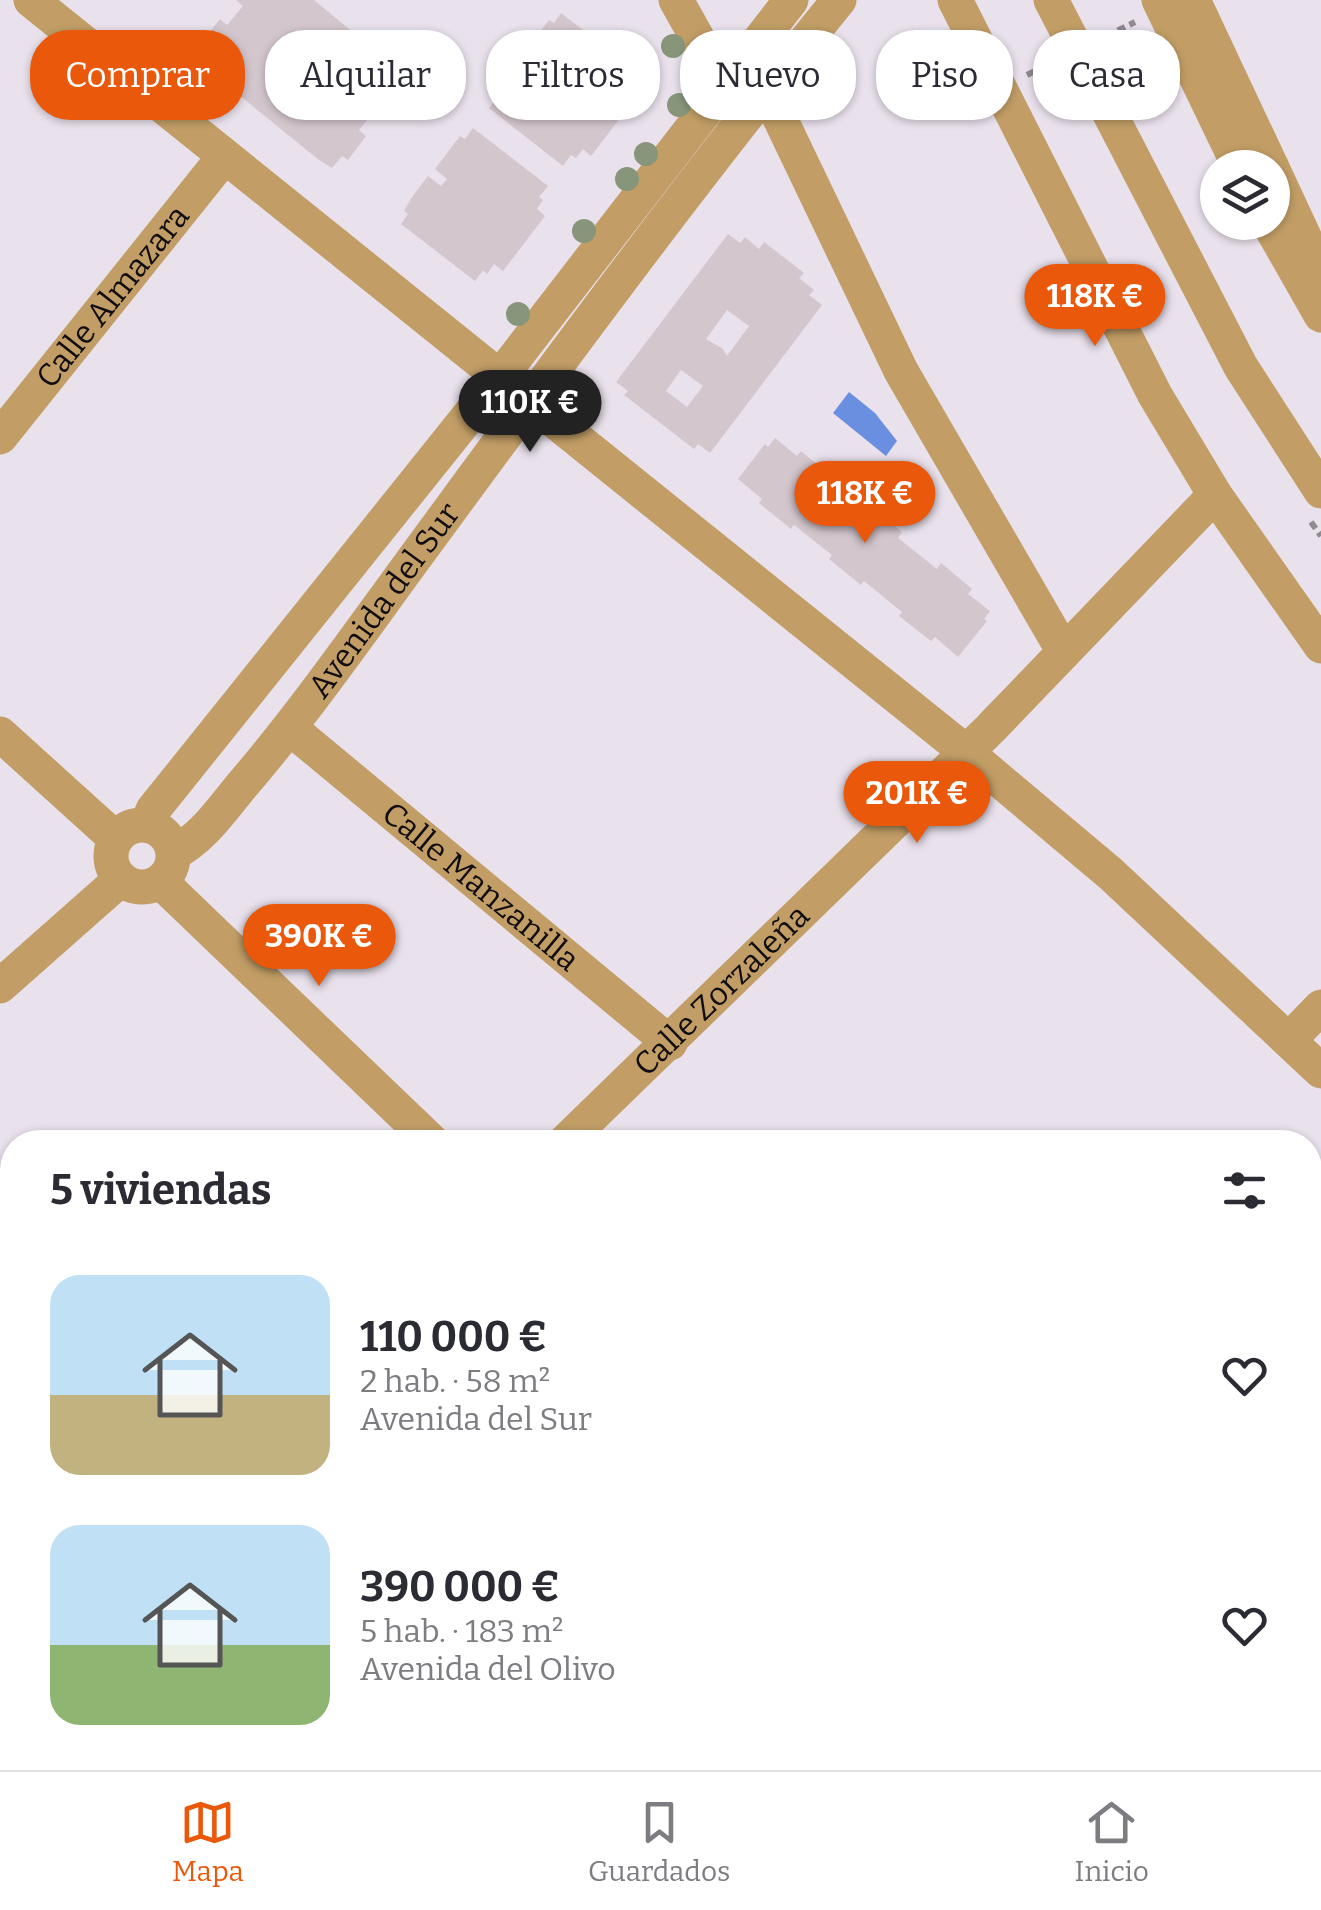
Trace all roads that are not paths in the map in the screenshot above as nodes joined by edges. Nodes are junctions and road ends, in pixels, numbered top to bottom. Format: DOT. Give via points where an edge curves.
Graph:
graph roads {
  1 [pos="31,0"];
  2 [pos="676,0"];
  3 [pos="791,0"];
  4 [pos="839,0"];
  5 [pos="955,0"];
  6 [pos="1051,0"];
  7 [pos="1172,3"];
  8 [pos="693,30"];
  9 [pos="768,30"];
  10 [pos="814,30"];
  11 [pos="699,120"];
  12 [pos="744,120"];
  13 [pos="781,120"];
  14 [pos="1233,150"];
  15 [pos="1261,150"];
  16 [pos="224,157"];
  17 [pos="1290,207"];
  18 [pos="1278,240"];
  19 [pos="1321,288"];
  20 [pos="1321,315"];
  21 [pos="500,376"];
  22 [pos="531,400"];
  23 [pos="0,437"];
  24 [pos="1215,496"];
  25 [pos="1311,499"];
  26 [pos="1321,646"];
  27 [pos="1064,652"];
  28 [pos="290,728"];
  29 [pos="0,734"];
  30 [pos="966,752"];
  31 [pos="132,832"];
  32 [pos="167,867"];
  33 [pos="121,879"];
  34 [pos="0,986"];
  35 [pos="1321,1007"];
  36 [pos="1290,1040"];
  37 [pos="670,1043"];
  38 [pos="1321,1071"];
  39 [pos="420,1130"];
  40 [pos="579,1130"];
  1 -- 16 [label="street"];
  2 -- 8 [label="street"];
  3 -- 9 [label="street, Avenida del Sur"];
  4 -- 10 [label="street, Avenida del Sur"];
  5 -- 24 [label="street" via="1155,395"];
  6 -- 25 [label="street" via="1070,63"];
  7 -- 14 [label="street"];
  7 -- 15 [label="street"];
  11 -- 21 [label="street, Avenida del Sur"];
  12 -- 22 [label="street, Avenida del Sur"];
  13 -- 27 [label="street" via="901,372"];
  16 -- 21 [label="street"];
  16 -- 23 [label="street, Calle Almazara"];
  17 -- 19 [label="street"];
  18 -- 20 [label="street"];
  21 -- 22 [label="street"];
  21 -- 31 [label="street, Avenida del Sur"];
  22 -- 28 [label="street, Avenida del Sur"];
  22 -- 30 [label="street"];
  24 -- 26 [label="street"];
  24 -- 27 [label="street, Calle Zorzaleña"];
  27 -- 30 [label="street, Calle Zorzaleña"];
  28 -- 32 [label="street, Avenida del Sur"];
  28 -- 37 [label="street, Calle Manzanilla"];
  29 -- 31 [label="street"];
  30 -- 36 [label="street" via="1111,874"];
  30 -- 37 [label="street, Calle Zorzaleña"];
  31 -- 32 [label="street" via="160,830 169,840"];
  31 -- 33 [label="street" via="111,852"];
  32 -- 33 [label="street" via="148,887"];
  32 -- 39 [label="street"];
  33 -- 34 [label="street"];
  35 -- 36 [label="street"];
  36 -- 38 [label="street"];
  37 -- 40 [label="street, Calle Zorzaleña"];
}
